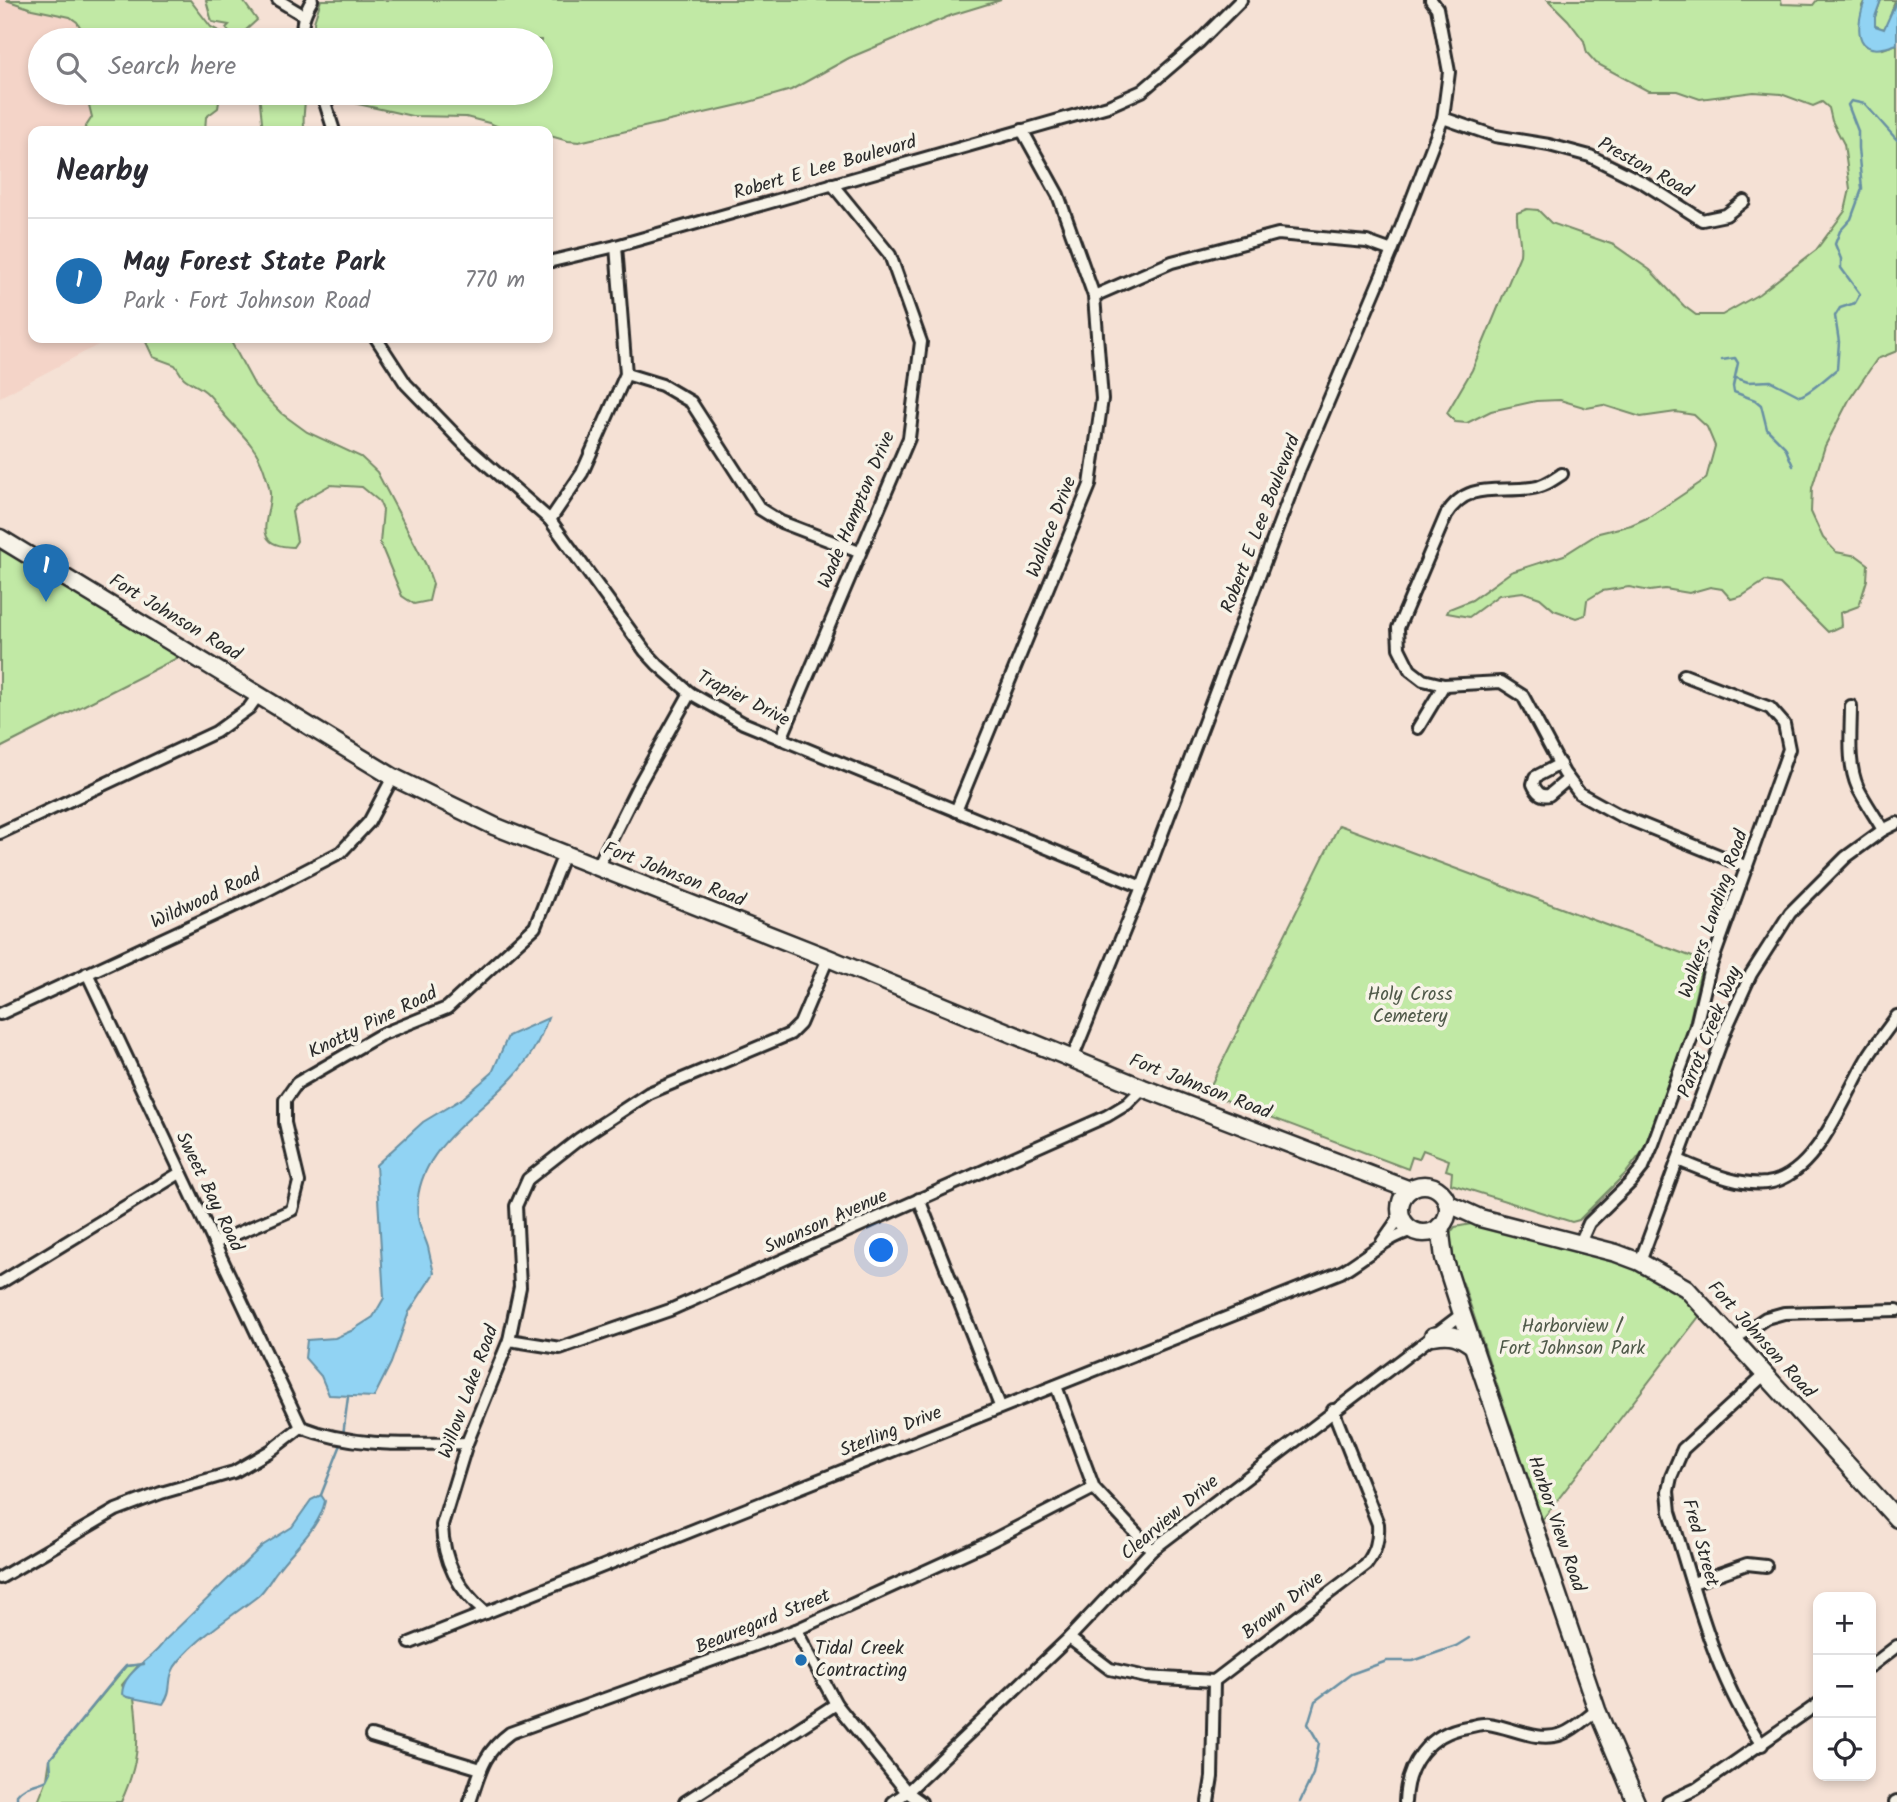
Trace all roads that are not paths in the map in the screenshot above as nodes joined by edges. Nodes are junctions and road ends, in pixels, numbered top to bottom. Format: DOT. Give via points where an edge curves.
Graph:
graph roads {
  1 [pos="278,0"];
  2 [pos="312,0"];
  3 [pos="1241,0"];
  4 [pos="1431,0"];
  5 [pos="303,15"];
  6 [pos="301,28"];
  7 [pos="326,105"];
  8 [pos="1443,118"];
  9 [pos="332,126"];
  10 [pos="1021,130"];
  11 [pos="832,184"];
  12 [pos="1744,201"];
  13 [pos="616,246"];
  14 [pos="1392,251"];
  15 [pos="553,261"];
  16 [pos="1094,296"];
  17 [pos="379,343"];
  18 [pos="626,374"];
  19 [pos="1562,474"];
  20 [pos="550,520"];
  21 [pos="0,538"];
  22 [pos="859,552"];
  23 [pos="1684,675"];
  24 [pos="1444,685"];
  25 [pos="690,693"];
  26 [pos="260,694"];
  27 [pos="1851,706"];
  28 [pos="1418,728"];
  29 [pos="781,739"];
  30 [pos="1560,764"];
  31 [pos="394,777"];
  32 [pos="1569,779"];
  33 [pos="956,811"];
  34 [pos="1897,823"];
  35 [pos="1883,830"];
  36 [pos="0,833"];
  37 [pos="564,854"];
  38 [pos="1746,867"];
  39 [pos="597,868"];
  40 [pos="1142,887"];
  41 [pos="828,958"];
  42 [pos="87,973"];
  43 [pos="0,1014"];
  44 [pos="1897,1016"];
  45 [pos="1072,1059"];
  46 [pos="1143,1088"];
  47 [pos="1678,1160"];
  48 [pos="180,1173"];
  49 [pos="919,1199"];
  50 [pos="1404,1203"];
  51 [pos="1447,1203"];
  52 [pos="1480,1218"];
  53 [pos="1442,1224"];
  54 [pos="1417,1231"];
  55 [pos="215,1243"];
  56 [pos="1580,1243"];
  57 [pos="1381,1244"];
  58 [pos="1444,1258"];
  59 [pos="1640,1262"];
  60 [pos="0,1283"];
  61 [pos="1897,1310"];
  62 [pos="1462,1314"];
  63 [pos="1433,1336"];
  64 [pos="509,1340"];
  65 [pos="1732,1340"];
  66 [pos="1473,1346"];
  67 [pos="1764,1375"];
  68 [pos="1056,1386"];
  69 [pos="1000,1406"];
  70 [pos="1333,1410"];
  71 [pos="301,1427"];
  72 [pos="467,1443"];
  73 [pos="1094,1488"];
  74 [pos="1897,1519"];
  75 [pos="1152,1550"];
  76 [pos="1766,1566"];
  77 [pos="0,1578"];
  78 [pos="1693,1583"];
  79 [pos="486,1613"];
  80 [pos="796,1630"];
  81 [pos="1069,1638"];
  82 [pos="410,1643"];
  83 [pos="1897,1646"];
  84 [pos="1876,1661"];
  85 [pos="1214,1681"];
  86 [pos="836,1704"];
  87 [pos="1813,1708"];
  88 [pos="1597,1710"];
  89 [pos="371,1737"];
  90 [pos="1762,1745"];
  91 [pos="481,1769"];
  92 [pos="907,1792"];
  93 [pos="470,1802"];
  94 [pos="685,1802"];
  95 [pos="893,1802"];
  96 [pos="922,1802"];
  97 [pos="1208,1802"];
  98 [pos="1405,1802"];
  99 [pos="1636,1802"];
  100 [pos="1668,1802"];
  1 -- 5 [label="street"];
  2 -- 5 [label="street"];
  3 -- 10 [label="street, Robert E Lee Boulevard" via="1142,91 1108,106"];
  4 -- 8 [label="street, Robert E Lee Boulevard" via="1437,8 1449,72"];
  5 -- 6 [label="street"];
  7 -- 9 [label="street"];
  8 -- 12 [label="street, Preston Road" via="1495,136 1590,156 1702,220 1726,215"];
  8 -- 14 [label="street, Robert E Lee Boulevard"];
  10 -- 11 [label="street, Robert E Lee Boulevard"];
  10 -- 16 [label="street, Wallace Drive" via="1058,195"];
  11 -- 13 [label="street, Robert E Lee Boulevard"];
  11 -- 22 [label="street, Wade Hampton Drive" via="890,255 921,342 909,438"];
  13 -- 15 [label="street, Robert E Lee Boulevard"];
  13 -- 18 [label="street"];
  14 -- 16 [label="street" via="1367,242 1278,234 1172,262"];
  14 -- 40 [label="street, Robert E Lee Boulevard" via="1300,468"];
  16 -- 33 [label="street, Wallace Drive" via="1102,400 1090,485"];
  17 -- 20 [label="street, Trapier Drive" via="406,384 465,445"];
  18 -- 20 [label="street" via="582,473"];
  18 -- 22 [label="street" via="663,385 691,402 760,509 780,522"];
  19 -- 24 [label="street" via="1532,488 1475,490 1454,503 1446,515 1398,628 1399,648 1410,670 1423,680"];
  20 -- 25 [label="street, Trapier Drive" via="645,651"];
  21 -- 26 [label="street, Fort Johnson Road"];
  22 -- 29 [label="street, Wade Hampton Drive"];
  23 -- 38 [label="street, Walkers Landing Road" via="1770,708 1787,732 1787,759"];
  24 -- 28 [label="street"];
  24 -- 30 [label="street" via="1501,682 1523,696"];
  25 -- 29 [label="street, Trapier Drive"];
  25 -- 39 [label="street"];
  26 -- 31 [label="street, Fort Johnson Road"];
  26 -- 36 [label="street" via="216,732"];
  27 -- 35 [label="street" via="1854,778"];
  29 -- 33 [label="street, Trapier Drive"];
  30 -- 32 [label="street"];
  30 -- 32 [label="street" via="1535,777 1536,791 1549,795"];
  31 -- 37 [label="street, Fort Johnson Road"];
  31 -- 42 [label="street, Wildwood Road" via="369,822 341,852"];
  32 -- 38 [label="street" via="1579,793 1619,815"];
  33 -- 40 [label="street, Trapier Drive"];
  34 -- 35 [label="street, Parrot Creek Way"];
  35 -- 47 [label="street, Parrot Creek Way" via="1833,868 1776,933 1726,1029"];
  37 -- 39 [label="street, Fort Johnson Road"];
  37 -- 55 [label="street, Knotty Pine Road" via="535,928 447,1008 380,1035 297,1083 285,1100 285,1123 299,1182 292,1210"];
  38 -- 56 [label="street, Walkers Landing Road" via="1709,971 1696,1026 1643,1167 1588,1223"];
  39 -- 41 [label="street, Fort Johnson Road"];
  40 -- 45 [label="street, Robert E Lee Boulevard"];
  41 -- 45 [label="street, Fort Johnson Road"];
  41 -- 64 [label="street, Willow Lake Road" via="800,1024 790,1034 649,1093 528,1179 516,1206 520,1287"];
  42 -- 43 [label="street, Wildwood Road"];
  42 -- 48 [label="street, Sweet Bay Road"];
  44 -- 47 [label="street" via="1866,1059 1826,1135 1791,1173 1768,1183 1742,1183"];
  45 -- 46 [label="street, Fort Johnson Road"];
  46 -- 49 [label="street, Swanson Avenue" via="1116,1112"];
  46 -- 50 [label="street, Fort Johnson Road" via="1370,1175"];
  47 -- 59 [label="street, Parrot Creek Way"];
  48 -- 55 [label="street, Sweet Bay Road"];
  48 -- 60 [label="street"];
  49 -- 64 [label="street, Swanson Avenue" via="670,1310 561,1348"];
  49 -- 69 [label="street"];
  50 -- 51 [label="street" via="1420,1185 1441,1192"];
  50 -- 54 [label="street"];
  50 -- 57 [label="street, Sterling Drive"];
  51 -- 52 [label="street, Fort Johnson Road"];
  51 -- 53 [label="street"];
  52 -- 53 [label="street, Fort Johnson Road"];
  52 -- 56 [label="street, Fort Johnson Road"];
  53 -- 54 [label="street" via="1428,1233"];
  53 -- 58 [label="street, Harbor View Road"];
  54 -- 57 [label="street, Sterling Drive"];
  54 -- 58 [label="street, Harbor View Road" via="1433,1241"];
  55 -- 71 [label="street, Sweet Bay Road"];
  56 -- 59 [label="street, Fort Johnson Road"];
  57 -- 68 [label="street, Sterling Drive" via="1340,1272"];
  58 -- 62 [label="street, Harbor View Road"];
  59 -- 65 [label="street, Fort Johnson Road" via="1686,1288"];
  61 -- 65 [label="street" via="1784,1313 1766,1318"];
  62 -- 63 [label="street, Clearview Drive"];
  62 -- 66 [label="street, Harbor View Road"];
  63 -- 66 [label="street" via="1458,1335"];
  63 -- 70 [label="street, Clearview Drive"];
  64 -- 72 [label="street, Willow Lake Road"];
  65 -- 67 [label="street, Fort Johnson Road"];
  66 -- 88 [label="street, Harbor View Road"];
  67 -- 74 [label="street, Fort Johnson Road"];
  67 -- 78 [label="street, Fred Street" via="1683,1449 1674,1466 1668,1491 1670,1512"];
  68 -- 69 [label="street, Sterling Drive"];
  68 -- 73 [label="street"];
  69 -- 79 [label="street, Sterling Drive"];
  70 -- 75 [label="street, Clearview Drive"];
  70 -- 85 [label="street, Brown Drive" via="1378,1524 1375,1553 1366,1565"];
  71 -- 72 [label="street" via="381,1445"];
  71 -- 77 [label="street" via="234,1472 117,1510"];
  72 -- 79 [label="street, Willow Lake Road" via="442,1525 443,1539 458,1583"];
  73 -- 75 [label="street"];
  73 -- 80 [label="street, Beauregard Street" via="987,1543"];
  75 -- 81 [label="street, Clearview Drive"];
  76 -- 78 [label="street" via="1747,1564"];
  78 -- 90 [label="street, Fred Street" via="1728,1687"];
  79 -- 82 [label="street, Sterling Drive"];
  80 -- 86 [label="street"];
  80 -- 91 [label="street, Beauregard Street" via="510,1734 493,1746"];
  81 -- 85 [label="street" via="1110,1669 1146,1677"];
  81 -- 92 [label="street, Clearview Drive"];
  83 -- 84 [label="street"];
  85 -- 97 [label="street"];
  86 -- 92 [label="street"];
  86 -- 94 [label="street"];
  87 -- 90 [label="street"];
  88 -- 98 [label="street" via="1562,1734 1536,1736 1486,1724 1458,1728 1431,1741 1413,1764"];
  88 -- 99 [label="street, Harbor View Road"];
  89 -- 91 [label="street"];
  90 -- 100 [label="street"];
  91 -- 93 [label="street, Beauregard Street"];
  92 -- 95 [label="street, Clearview Drive"];
  92 -- 96 [label="street"];
}
